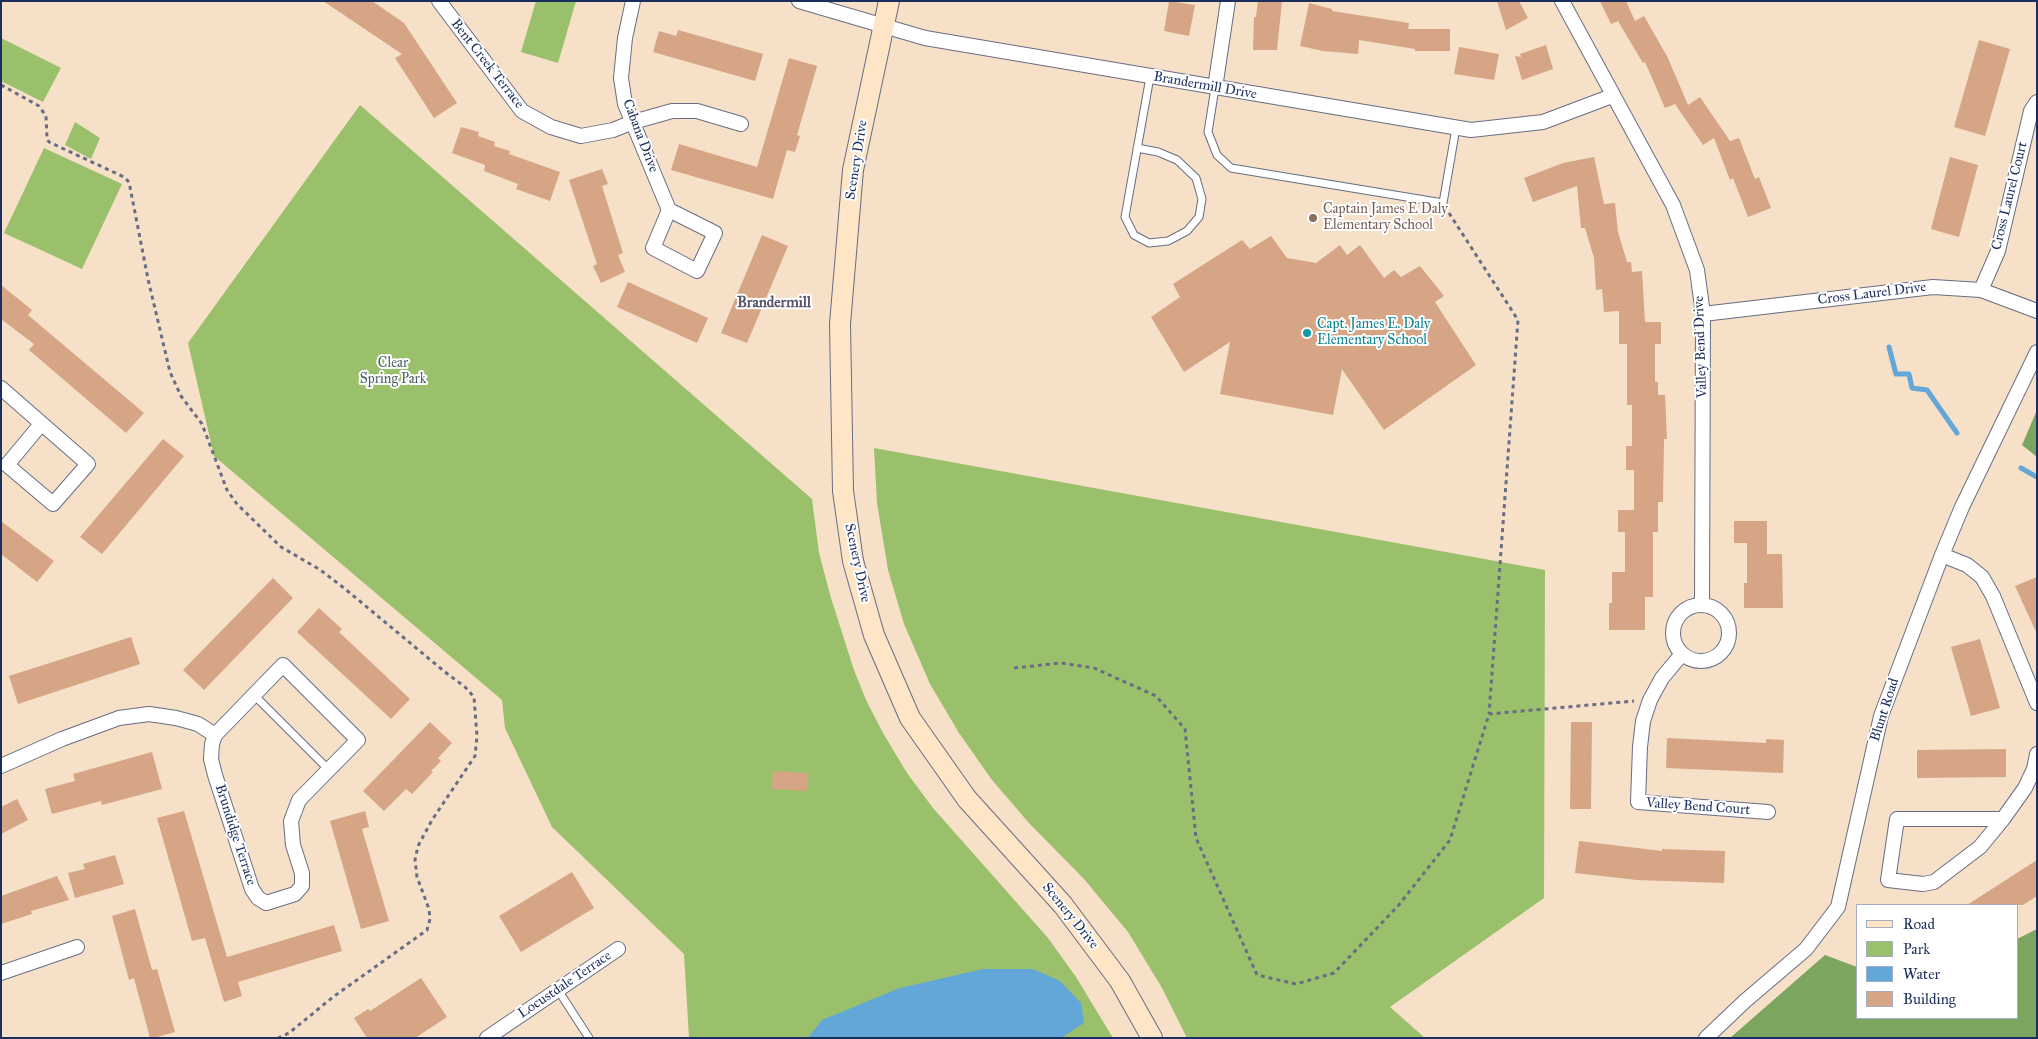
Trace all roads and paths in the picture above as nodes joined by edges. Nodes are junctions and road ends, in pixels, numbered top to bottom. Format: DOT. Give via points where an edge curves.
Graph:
graph roads {
  1 [pos="438,1"];
  2 [pos="633,1"];
  3 [pos="798,1"];
  4 [pos="889,1"];
  5 [pos="1228,1"];
  6 [pos="1562,1"];
  7 [pos="883,27"];
  8 [pos="1150,77"];
  9 [pos="1,85"];
  10 [pos="1216,88"];
  11 [pos="1612,96"];
  12 [pos="2037,102"];
  13 [pos="633,122"];
  14 [pos="741,124"];
  15 [pos="1456,128"];
  16 [pos="1137,148"];
  17 [pos="1443,203"];
  18 [pos="669,210"];
  19 [pos="1981,290"];
  20 [pos="2037,311"];
  21 [pos="1703,314"];
  22 [pos="2037,352"];
  23 [pos="1,388"];
  24 [pos="41,424"];
  25 [pos="1942,555"];
  26 [pos="1702,605"];
  27 [pos="1682,654"];
  28 [pos="1014,668"];
  29 [pos="254,695"];
  30 [pos="1650,700"];
  31 [pos="2037,703"];
  32 [pos="1489,714"];
  33 [pos="216,735"];
  34 [pos="2037,754"];
  35 [pos="1,766"];
  36 [pos="329,770"];
  37 [pos="1768,812"];
  38 [pos="2004,819"];
  39 [pos="77,947"];
  40 [pos="618,949"];
  41 [pos="1,973"];
  42 [pos="558,990"];
  43 [pos="278,1038"];
  44 [pos="487,1038"];
  45 [pos="589,1038"];
  46 [pos="1152,1038"];
  47 [pos="1706,1038"];
  1 -- 13 [label="street, Bent Creek Terrace" via="522,111 552,127 580,136 613,130"];
  2 -- 13 [label="street, Cabana Drive" via="621,78 625,104"];
  3 -- 7 [label="street, Brandermill Drive"];
  4 -- 7 [label="street, Scenery Drive"];
  5 -- 10 [label="street"];
  6 -- 11 [label="street, Valley Bend Drive"];
  7 -- 8 [label="street, Brandermill Drive" via="926,38"];
  7 -- 46 [label="street, Scenery Drive" via="853,170 840,324 843,491 853,562 874,635 910,718 967,799 1063,905 1120,981"];
  8 -- 10 [label="street, Brandermill Drive"];
  8 -- 16 [label="lane"];
  9 -- 43 [label="path" via="39,106 46,116 49,142 129,182 170,372 202,424 227,490 281,547 344,588 474,697 476,756 432,820 418,846 415,860 417,877 429,909 427,930"];
  10 -- 15 [label="street, Brandermill Drive"];
  10 -- 17 [label="lane" via="1208,132 1217,155 1232,168"];
  11 -- 15 [label="street, Brandermill Drive" via="1543,122 1471,130"];
  11 -- 21 [label="street, Valley Bend Drive" via="1673,205 1697,270"];
  12 -- 19 [label="street, Cross Laurel Court" via="2031,111 1998,251"];
  13 -- 14 [label="street, Bent Creek Terrace" via="672,111 697,111"];
  13 -- 18 [label="street, Cabana Drive"];
  15 -- 17 [label="lane"];
  16 -- 16 [label="lane" via="1126,217 1134,235 1149,243 1168,241 1187,231 1199,217 1202,199 1196,178 1177,160"];
  17 -- 32 [label="path" via="1518,320"];
  18 -- 18 [label="street" via="653,248 697,271 715,233"];
  19 -- 20 [label="street, Cross Laurel Drive"];
  19 -- 21 [label="street, Cross Laurel Drive" via="1933,287"];
  21 -- 26 [label="street, Valley Bend Drive"];
  22 -- 25 [label="street, Blunt Road"];
  23 -- 24 [label="street"];
  24 -- 24 [label="street" via="88,464 53,504 7,465"];
  25 -- 31 [label="street" via="1967,565 1982,577"];
  25 -- 47 [label="street, Blunt Road" via="1881,716 1838,907 1806,948"];
  26 -- 27 [label="street" via="1692,606 1676,618 1674,642"];
  26 -- 27 [label="street" via="1722,614 1729,629 1729,639 1717,656 1705,661 1693,660"];
  27 -- 30 [label="street, Valley Bend Court" via="1662,678"];
  28 -- 32 [label="path" via="1060,663 1094,668 1156,696 1185,729 1196,838 1257,975 1296,984 1334,973 1398,906 1450,840"];
  29 -- 33 [label="street, Brundidge Terrace"];
  29 -- 36 [label="lane"];
  29 -- 36 [label="street, Brundidge Terrace" via="283,666 358,740"];
  30 -- 32 [label="path"];
  30 -- 37 [label="street, Valley Bend Court" via="1643,721 1638,802"];
  33 -- 35 [label="street" via="198,724 176,718 149,714 118,718"];
  33 -- 36 [label="street, Brundidge Terrace" via="211,759 215,775 252,889 266,903 295,894 302,886 302,873 293,845 292,821 299,800"];
  34 -- 38 [label="street" via="2025,788"];
  38 -- 38 [label="street" via="1980,847 1934,882 1888,880 1897,819"];
  39 -- 41 [label="street"];
  40 -- 42 [label="street, Locustdale Terrace"];
  42 -- 44 [label="street, Locustdale Terrace"];
  42 -- 45 [label="lane"];
}
